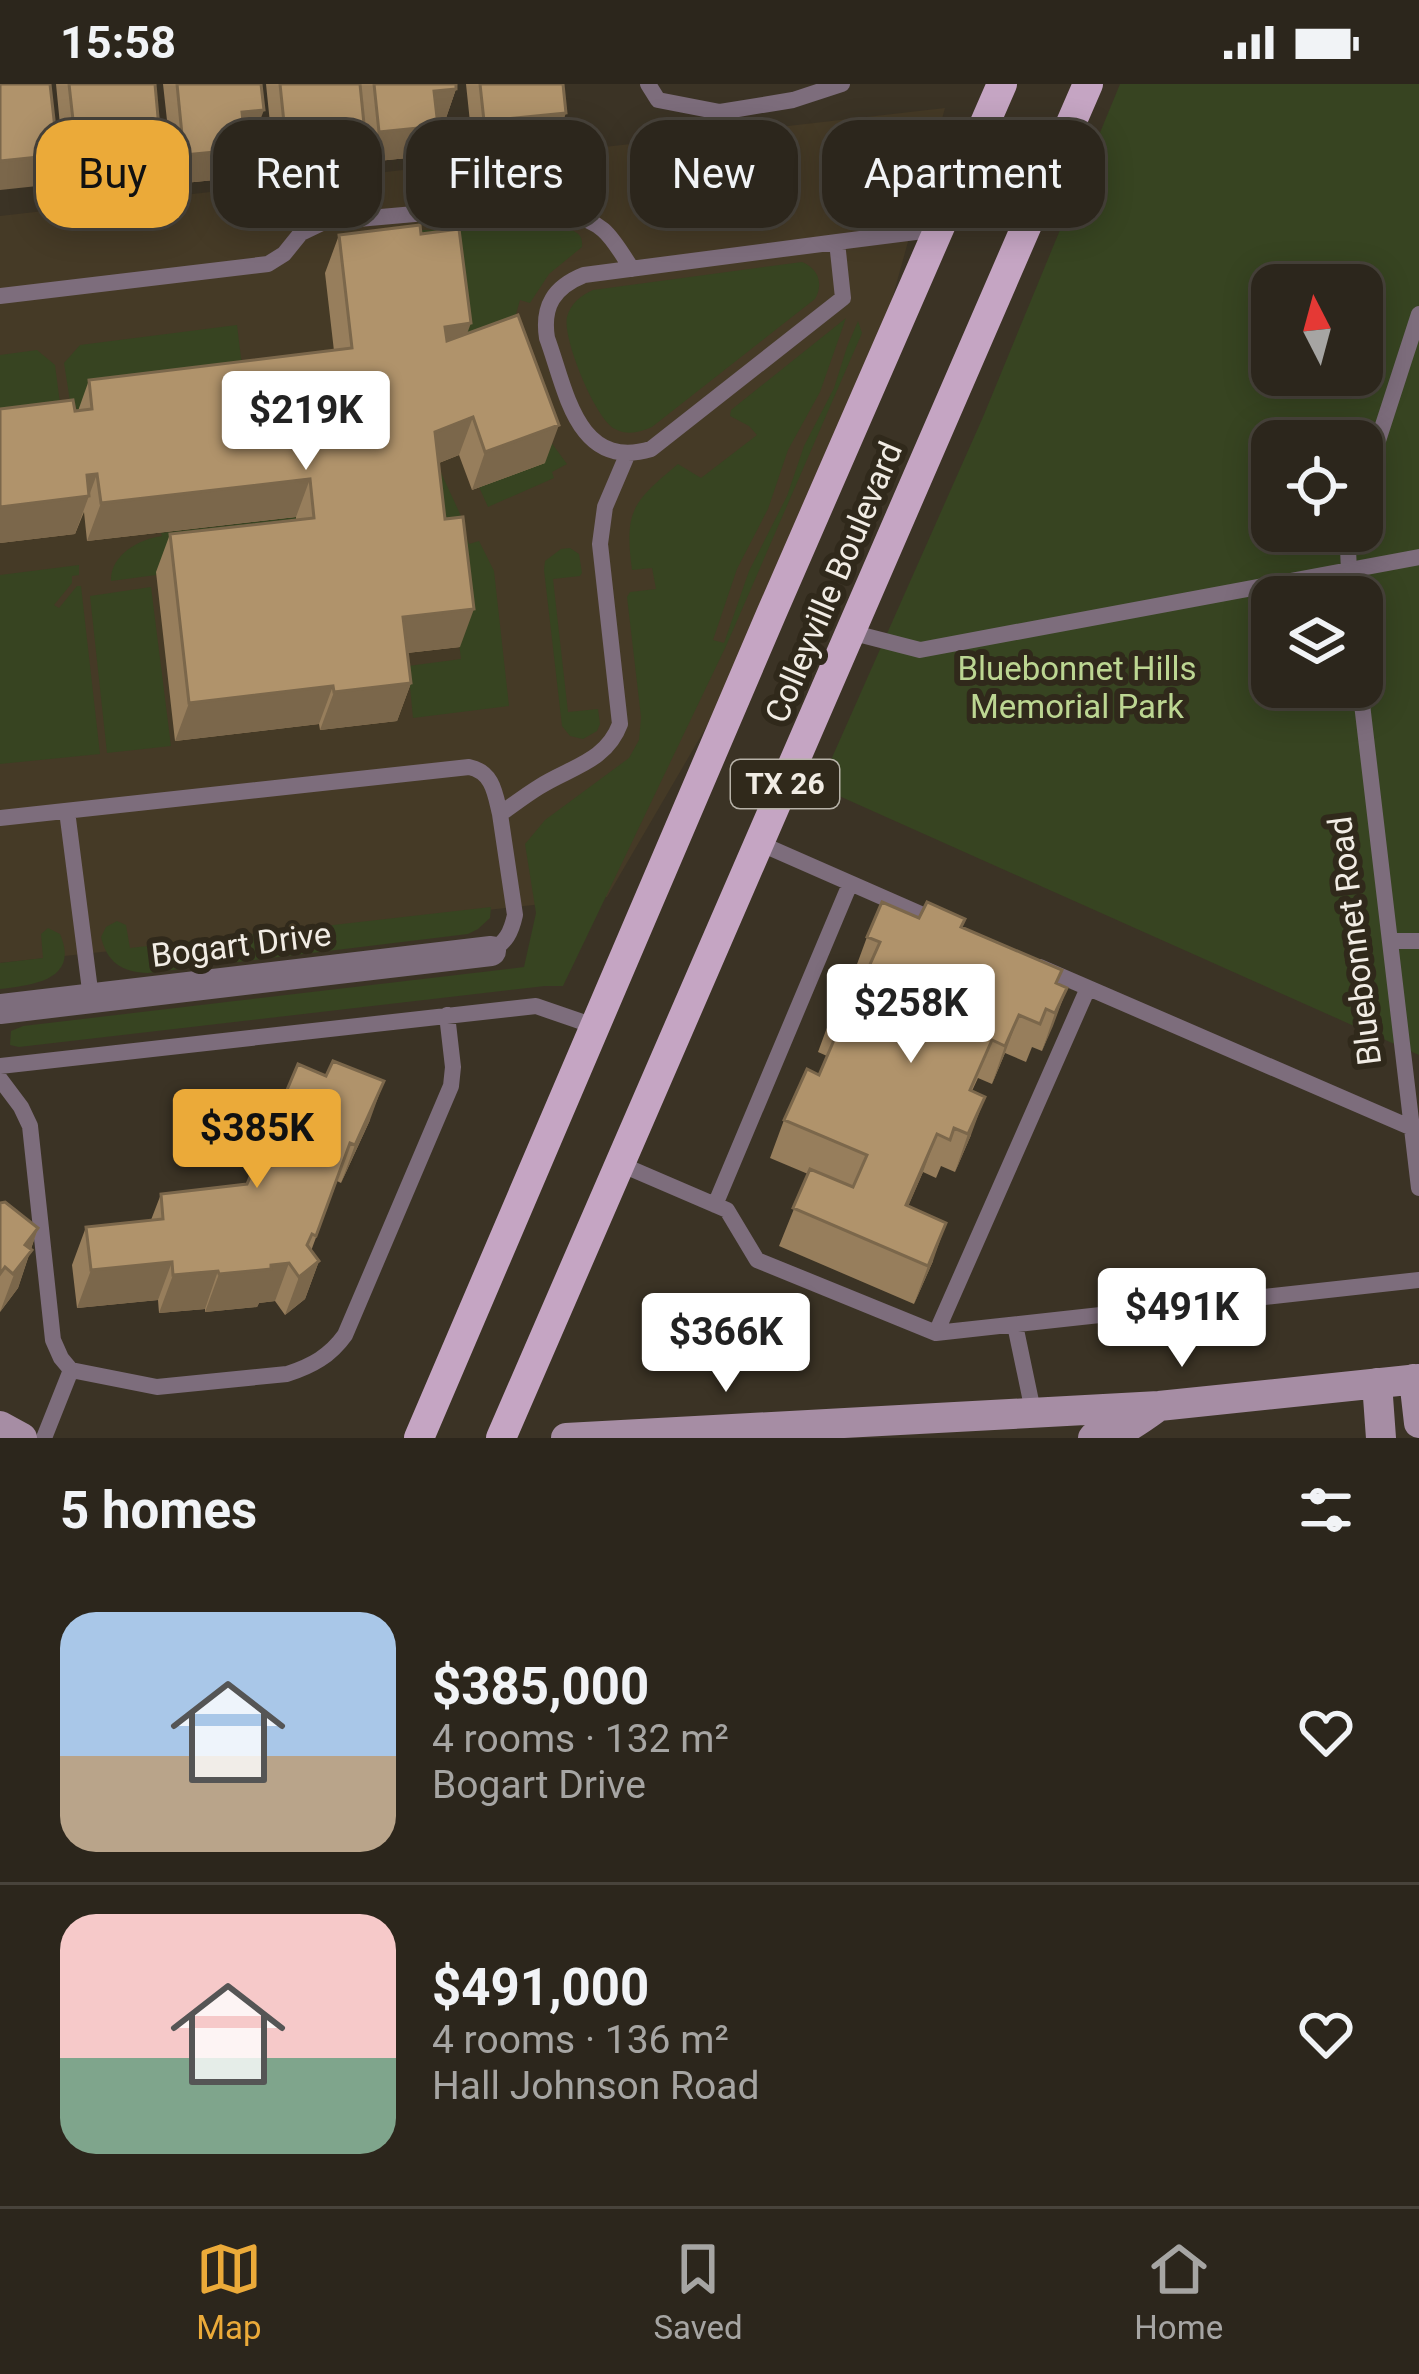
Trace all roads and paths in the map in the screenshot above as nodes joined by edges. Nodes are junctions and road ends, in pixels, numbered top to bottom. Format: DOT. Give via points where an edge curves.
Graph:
graph roads {
  1 [pos="648,84"];
  2 [pos="842,84"];
  3 [pos="1002,84"];
  4 [pos="1088,84"];
  5 [pos="940,229"];
  6 [pos="838,242"];
  7 [pos="632,268"];
  8 [pos="0,296"];
  9 [pos="1419,314"];
  10 [pos="1383,425"];
  11 [pos="628,453"];
  12 [pos="1349,552"];
  13 [pos="1419,557"];
  14 [pos="1348,570"];
  15 [pos="1348,576"];
  16 [pos="850,632"];
  17 [pos="1362,708"];
  18 [pos="67,811"];
  19 [pos="500,814"];
  20 [pos="0,818"];
  21 [pos="759,843"];
  22 [pos="850,884"];
  23 [pos="958,931"];
  24 [pos="1390,941"];
  25 [pos="1419,941"];
  26 [pos="491,951"];
  27 [pos="1023,959"];
  28 [pos="1088,988"];
  29 [pos="91,998"];
  30 [pos="0,1010"];
  31 [pos="447,1015"];
  32 [pos="594,1026"];
  33 [pos="0,1066"];
  34 [pos="0,1079"];
  35 [pos="1412,1128"];
  36 [pos="620,1164"];
  37 [pos="1419,1188"];
  38 [pos="715,1205"];
  39 [pos="1419,1280"];
  40 [pos="1016,1325"];
  41 [pos="936,1333"];
  42 [pos="71,1370"];
  43 [pos="1417,1379"];
  44 [pos="1377,1383"];
  45 [pos="1159,1406"];
  46 [pos="1033,1411"];
  47 [pos="1419,1423"];
  48 [pos="0,1426"];
  49 [pos="22,1438"];
  50 [pos="44,1438"];
  51 [pos="419,1438"];
  52 [pos="501,1438"];
  53 [pos="566,1438"];
  54 [pos="1093,1438"];
  55 [pos="1381,1438"];
  1 -- 2 [label="lane" via="658,100 720,112"];
  3 -- 5 [label="main road, Colleyville Boulevard / TX 26"];
  4 -- 16 [label="main road, Colleyville Boulevard / TX 26"];
  5 -- 6 [label="lane"];
  5 -- 32 [label="main road, Colleyville Boulevard / TX 26"];
  6 -- 7 [label="lane"];
  6 -- 11 [label="lane" via="843,298 651,449"];
  7 -- 8 [label="lane" via="590,219 426,213 324,222 268,264"];
  7 -- 11 [label="lane" via="567,281 544,323 584,433"];
  9 -- 10 [label="lane"];
  11 -- 19 [label="lane" via="605,507 600,544 620,724 596,758"];
  12 -- 14 [label="lane"];
  13 -- 14 [label="lane"];
  14 -- 15 [label="lane"];
  14 -- 16 [label="lane" via="920,650"];
  16 -- 21 [label="main road, Colleyville Boulevard / TX 26"];
  17 -- 24 [label="lane, Bluebonnet Road"];
  18 -- 19 [label="lane" via="469,767 494,785"];
  18 -- 20 [label="lane"];
  18 -- 29 [label="lane"];
  19 -- 26 [label="lane" via="514,915 504,943"];
  21 -- 22 [label="lane"];
  21 -- 36 [label="main road, Colleyville Boulevard / TX 26"];
  22 -- 23 [label="lane"];
  22 -- 38 [label="lane"];
  24 -- 25 [label="lane"];
  24 -- 35 [label="lane, Bluebonnet Road"];
  26 -- 29 [label="street, Bogart Drive"];
  27 -- 28 [label="lane"];
  28 -- 35 [label="lane"];
  28 -- 41 [label="lane"];
  29 -- 30 [label="street, Bogart Drive"];
  31 -- 32 [label="lane" via="536,1006"];
  31 -- 33 [label="lane"];
  31 -- 42 [label="lane" via="451,1086 334,1350 287,1374 157,1387"];
  32 -- 51 [label="main road, Colleyville Boulevard / TX 26"];
  34 -- 42 [label="lane" via="30,1126 53,1340"];
  35 -- 37 [label="lane, Bluebonnet Road"];
  36 -- 38 [label="lane"];
  36 -- 52 [label="main road, Colleyville Boulevard / TX 26"];
  38 -- 41 [label="lane" via="727,1210 757,1260"];
  39 -- 40 [label="lane"];
  40 -- 41 [label="lane"];
  40 -- 46 [label="lane"];
  42 -- 50 [label="lane"];
  43 -- 44 [label="main road"];
  43 -- 47 [label="main road"];
  44 -- 45 [label="main road"];
  44 -- 55 [label="main road"];
  45 -- 46 [label="main road"];
  45 -- 54 [label="main road" via="1127,1429"];
  46 -- 53 [label="main road"];
  48 -- 49 [label="main road"];
}
